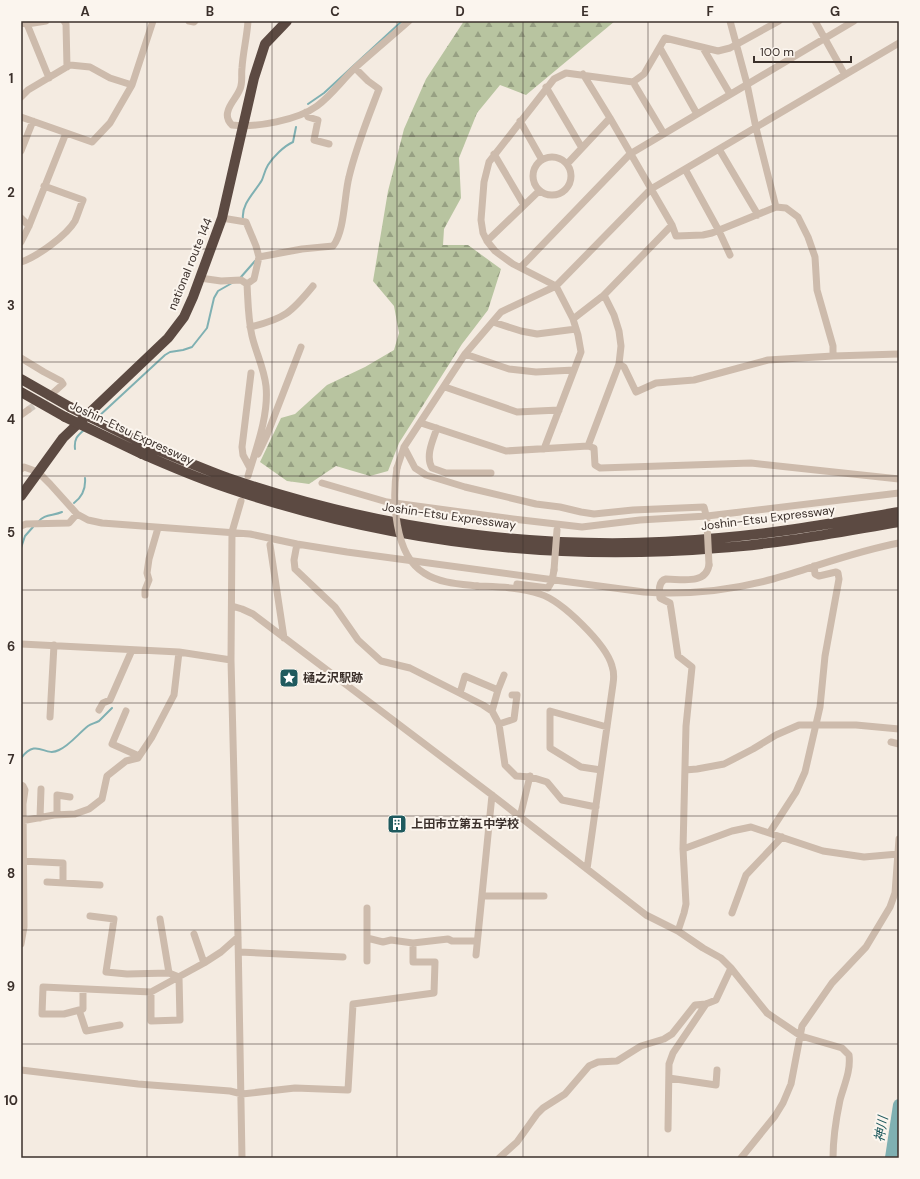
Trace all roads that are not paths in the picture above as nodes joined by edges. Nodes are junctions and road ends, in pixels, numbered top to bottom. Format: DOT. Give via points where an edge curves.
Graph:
graph roads {
  1 [pos="46,21"];
  2 [pos="64,21"];
  3 [pos="153,21"];
  4 [pos="189,21"];
  5 [pos="195,21"];
  6 [pos="248,21"];
  7 [pos="287,21"];
  8 [pos="410,21"];
  9 [pos="730,21"];
  10 [pos="779,21"];
  11 [pos="815,21"];
  12 [pos="854,21"];
  13 [pos="24,23"];
  14 [pos="824,38"];
  15 [pos="899,43"];
  16 [pos="736,44"];
  17 [pos="660,48"];
  18 [pos="703,48"];
  19 [pos="67,67"];
  20 [pos="355,68"];
  21 [pos="583,74"];
  22 [pos="845,75"];
  23 [pos="49,78"];
  24 [pos="633,82"];
  25 [pos="747,84"];
  26 [pos="132,85"];
  27 [pos="546,87"];
  28 [pos="730,94"];
  29 [pos="21,97"];
  30 [pos="306,112"];
  31 [pos="698,114"];
  32 [pos="21,116"];
  33 [pos="610,118"];
  34 [pos="33,121"];
  35 [pos="520,121"];
  36 [pos="243,126"];
  37 [pos="756,128"];
  38 [pos="66,133"];
  39 [pos="664,134"];
  40 [pos="329,144"];
  41 [pos="582,148"];
  42 [pos="719,149"];
  43 [pos="21,151"];
  44 [pos="494,154"];
  45 [pos="630,154"];
  46 [pos="542,160"];
  47 [pos="567,164"];
  48 [pos="685,169"];
  49 [pos="44,186"];
  50 [pos="651,190"];
  51 [pos="539,191"];
  52 [pos="524,205"];
  53 [pos="776,207"];
  54 [pos="758,215"];
  55 [pos="21,218"];
  56 [pos="222,218"];
  57 [pos="672,225"];
  58 [pos="29,226"];
  59 [pos="719,231"];
  60 [pos="487,241"];
  61 [pos="21,242"];
  62 [pos="730,255"];
  63 [pos="259,256"];
  64 [pos="21,262"];
  65 [pos="520,266"];
  66 [pos="200,278"];
  67 [pos="241,281"];
  68 [pos="313,286"];
  69 [pos="556,286"];
  70 [pos="604,295"];
  71 [pos="573,319"];
  72 [pos="493,322"];
  73 [pos="250,327"];
  74 [pos="576,329"];
  75 [pos="301,347"];
  76 [pos="465,354"];
  77 [pos="899,354"];
  78 [pos="833,356"];
  79 [pos="21,358"];
  80 [pos="619,364"];
  81 [pos="574,370"];
  82 [pos="251,373"];
  83 [pos="21,379"];
  84 [pos="445,387"];
  85 [pos="21,392"];
  86 [pos="54,392"];
  87 [pos="28,410"];
  88 [pos="559,410"];
  89 [pos="21,416"];
  90 [pos="421,423"];
  91 [pos="437,428"];
  92 [pos="588,446"];
  93 [pos="404,447"];
  94 [pos="544,449"];
  95 [pos="144,450"];
  96 [pos="22,467"];
  97 [pos="250,468"];
  98 [pos="38,472"];
  99 [pos="491,473"];
  100 [pos="248,476"];
  101 [pos="899,479"];
  102 [pos="322,483"];
  103 [pos="21,490"];
  104 [pos="899,493"];
  105 [pos="21,496"];
  106 [pos="241,501"];
  107 [pos="899,512"];
  108 [pos="77,514"];
  109 [pos="707,519"];
  110 [pos="899,522"];
  111 [pos="24,525"];
  112 [pos="557,527"];
  113 [pos="158,528"];
  114 [pos="232,532"];
  115 [pos="899,543"];
  116 [pos="297,544"];
  117 [pos="270,545"];
  118 [pos="814,566"];
  119 [pos="552,580"];
  120 [pos="507,587"];
  121 [pos="659,593"];
  122 [pos="144,595"];
  123 [pos="232,606"];
  124 [pos="284,638"];
  125 [pos="21,644"];
  126 [pos="54,645"];
  127 [pos="132,650"];
  128 [pos="179,652"];
  129 [pos="231,660"];
  130 [pos="504,675"];
  131 [pos="498,690"];
  132 [pos="460,693"];
  133 [pos="512,695"];
  134 [pos="98,710"];
  135 [pos="126,711"];
  136 [pos="492,711"];
  137 [pos="50,717"];
  138 [pos="499,724"];
  139 [pos="816,726"];
  140 [pos="607,727"];
  141 [pos="899,729"];
  142 [pos="891,742"];
  143 [pos="899,744"];
  144 [pos="139,756"];
  145 [pos="601,770"];
  146 [pos="685,770"];
  147 [pos="530,776"];
  148 [pos="21,785"];
  149 [pos="41,789"];
  150 [pos="492,795"];
  151 [pos="70,797"];
  152 [pos="596,807"];
  153 [pos="57,815"];
  154 [pos="520,817"];
  155 [pos="40,818"];
  156 [pos="22,821"];
  157 [pos="770,832"];
  158 [pos="782,837"];
  159 [pos="899,839"];
  160 [pos="683,849"];
  161 [pos="898,854"];
  162 [pos="23,861"];
  163 [pos="587,869"];
  164 [pos="47,882"];
  165 [pos="63,883"];
  166 [pos="100,885"];
  167 [pos="482,896"];
  168 [pos="544,896"];
  169 [pos="367,908"];
  170 [pos="23,911"];
  171 [pos="732,913"];
  172 [pos="90,916"];
  173 [pos="160,918"];
  174 [pos="678,931"];
  175 [pos="194,934"];
  176 [pos="238,938"];
  177 [pos="367,938"];
  178 [pos="477,941"];
  179 [pos="413,943"];
  180 [pos="21,944"];
  181 [pos="239,952"];
  182 [pos="476,955"];
  183 [pos="343,957"];
  184 [pos="367,961"];
  185 [pos="204,963"];
  186 [pos="730,968"];
  187 [pos="169,972"];
  188 [pos="179,977"];
  189 [pos="83,989"];
  190 [pos="151,992"];
  191 [pos="706,1004"];
  192 [pos="80,1010"];
  193 [pos="120,1025"];
  194 [pos="801,1036"];
  195 [pos="21,1070"];
  196 [pos="717,1070"];
  197 [pos="669,1078"];
  198 [pos="242,1094"];
  199 [pos="668,1129"];
  200 [pos="242,1158"];
  201 [pos="499,1158"];
  202 [pos="741,1158"];
  203 [pos="832,1158"];
  1 -- 13 [label="street"];
  2 -- 19 [label="street"];
  3 -- 26 [label="street"];
  4 -- 5 [label="street"];
  6 -- 36 [label="street" via="241,88 227,114 232,125"];
  7 -- 36 [label="highway, national route 144" via="265,44"];
  8 -- 20 [label="street"];
  9 -- 16 [label="street"];
  10 -- 16 [label="street"];
  11 -- 14 [label="street"];
  12 -- 14 [label="street"];
  13 -- 23 [label="street"];
  14 -- 22 [label="street"];
  14 -- 25 [label="street"];
  15 -- 22 [label="street"];
  16 -- 18 [label="street" via="718,51"];
  16 -- 25 [label="street"];
  17 -- 18 [label="street" via="665,38"];
  17 -- 24 [label="street" via="644,74"];
  17 -- 31 [label="street"];
  18 -- 28 [label="street"];
  19 -- 23 [label="street"];
  19 -- 26 [label="street" via="90,67 110,78"];
  20 -- 30 [label="street" via="318,105"];
  20 -- 63 [label="street" via="380,89 357,145 337,241 333,246"];
  21 -- 24 [label="street"];
  21 -- 27 [label="street" via="566,73 554,78"];
  21 -- 33 [label="street"];
  22 -- 37 [label="street"];
  23 -- 29 [label="street"];
  24 -- 39 [label="street"];
  25 -- 28 [label="street"];
  25 -- 37 [label="street"];
  26 -- 38 [label="street" via="110,123 92,142"];
  27 -- 35 [label="street"];
  27 -- 41 [label="street"];
  28 -- 31 [label="street"];
  30 -- 36 [label="street" via="270,123"];
  30 -- 40 [label="street" via="308,117 318,120 314,140"];
  31 -- 39 [label="street"];
  32 -- 34 [label="street"];
  33 -- 41 [label="street"];
  33 -- 45 [label="street"];
  34 -- 38 [label="street"];
  34 -- 43 [label="street"];
  35 -- 44 [label="street"];
  35 -- 46 [label="street"];
  36 -- 56 [label="highway, national route 144"];
  37 -- 42 [label="street"];
  37 -- 53 [label="street"];
  38 -- 49 [label="street"];
  39 -- 45 [label="street"];
  41 -- 47 [label="street"];
  42 -- 48 [label="street"];
  42 -- 54 [label="street"];
  44 -- 52 [label="street"];
  44 -- 60 [label="street" via="488,162 480,220"];
  45 -- 50 [label="street"];
  45 -- 65 [label="street"];
  46 -- 47 [label="street" via="558,158"];
  46 -- 51 [label="street" via="533,172"];
  47 -- 51 [label="street" via="570,178 564,190 551,195"];
  48 -- 50 [label="street"];
  48 -- 59 [label="street"];
  49 -- 58 [label="street"];
  49 -- 64 [label="street" via="83,200 75,222 64,233 32,258"];
  50 -- 57 [label="street"];
  50 -- 69 [label="street"];
  51 -- 52 [label="street"];
  52 -- 60 [label="street"];
  53 -- 54 [label="street"];
  53 -- 78 [label="street" via="786,208 798,218 808,236 815,257 817,290 833,346"];
  54 -- 59 [label="street"];
  55 -- 58 [label="street"];
  56 -- 63 [label="street" via="244,222"];
  56 -- 66 [label="highway, national route 144"];
  57 -- 59 [label="street" via="676,236 703,235"];
  57 -- 70 [label="street"];
  58 -- 61 [label="street"];
  59 -- 62 [label="street"];
  60 -- 65 [label="street" via="495,251"];
  63 -- 67 [label="street" via="254,279"];
  65 -- 69 [label="street"];
  66 -- 67 [label="street"];
  66 -- 98 [label="highway, national route 144" via="184,317 173,333 72,428"];
  67 -- 73 [label="street"];
  68 -- 73 [label="street" via="285,315"];
  69 -- 71 [label="street"];
  69 -- 72 [label="street" via="501,312"];
  70 -- 71 [label="street"];
  70 -- 80 [label="street" via="619,331"];
  71 -- 74 [label="street"];
  72 -- 74 [label="street" via="537,334"];
  72 -- 76 [label="street"];
  73 -- 97 [label="street" via="266,386 266,407"];
  74 -- 81 [label="street" via="581,352"];
  75 -- 97 [label="street" via="267,435"];
  76 -- 81 [label="street" via="509,369 536,372"];
  76 -- 84 [label="street"];
  77 -- 78 [label="street"];
  78 -- 80 [label="street" via="768,360 694,380 656,383 636,392 624,367"];
  79 -- 86 [label="street" via="61,381 63,384"];
  80 -- 92 [label="street"];
  81 -- 88 [label="street"];
  82 -- 97 [label="street" via="242,447"];
  83 -- 95 [label="highway, Joshin-Etsu Expressway, bridge"];
  84 -- 88 [label="street" via="517,412"];
  84 -- 90 [label="street"];
  85 -- 95 [label="highway, Joshin-Etsu Expressway, bridge" via="65,417"];
  87 -- 89 [label="street"];
  88 -- 94 [label="street"];
  90 -- 91 [label="street"];
  90 -- 93 [label="street"];
  91 -- 94 [label="street" via="506,451"];
  91 -- 99 [label="street" via="430,450 429,463 432,468 446,473"];
  92 -- 94 [label="street"];
  92 -- 101 [label="street" via="594,448 595,465 600,468 751,464"];
  93 -- 109 [label="street" via="415,468 426,475 464,487 536,504 594,514 704,507"];
  93 -- 120 [label="street, bridge" via="397,468 395,494 400,537 413,565 434,578 451,583"];
  95 -- 107 [label="highway, Joshin-Etsu Expressway" via="311,503 392,522 516,539 638,543 719,539"];
  95 -- 110 [label="highway, Joshin-Etsu Expressway" via="227,488 309,513 394,532 515,549 637,553 719,548"];
  96 -- 98 [label="street"];
  97 -- 100 [label="street"];
  98 -- 103 [label="highway, national route 144"];
  98 -- 105 [label="highway, national route 144"];
  98 -- 108 [label="street"];
  102 -- 112 [label="street" via="387,502"];
  104 -- 109 [label="street"];
  106 -- 114 [label="street"];
  108 -- 111 [label="street" via="69,523"];
  108 -- 113 [label="street" via="102,523"];
  109 -- 112 [label="street" via="640,520 582,527"];
  109 -- 121 [label="street, bridge" via="708,571 699,578 663,580"];
  112 -- 119 [label="street, bridge"];
  113 -- 114 [label="street"];
  113 -- 122 [label="street" via="149,559 149,580"];
  114 -- 116 [label="street"];
  114 -- 123 [label="street"];
  115 -- 118 [label="street"];
  116 -- 119 [label="street"];
  116 -- 132 [label="street" via="295,569 335,607 358,640 381,661 410,668"];
  117 -- 124 [label="street"];
  118 -- 121 [label="street" via="774,579 719,590"];
  118 -- 139 [label="street" via="815,574 819,576 836,572 839,579"];
  119 -- 120 [label="street" via="548,588 518,584"];
  119 -- 121 [label="street"];
  120 -- 140 [label="street" via="542,594 553,600 571,614 603,648 614,675"];
  121 -- 146 [label="street" via="660,598 670,603 678,656 692,667"];
  123 -- 124 [label="street" via="253,614"];
  123 -- 129 [label="street"];
  124 -- 150 [label="street"];
  125 -- 126 [label="street"];
  126 -- 127 [label="street"];
  126 -- 137 [label="street"];
  127 -- 128 [label="street"];
  127 -- 134 [label="street" via="110,700 103,703"];
  128 -- 129 [label="street"];
  128 -- 144 [label="street" via="174,695"];
  129 -- 176 [label="street"];
  130 -- 131 [label="street"];
  131 -- 132 [label="street" via="465,676"];
  131 -- 136 [label="street"];
  132 -- 136 [label="street"];
  133 -- 138 [label="street" via="517,695 514,719"];
  135 -- 144 [label="street" via="112,744"];
  136 -- 138 [label="street"];
  138 -- 147 [label="street" via="505,765 516,776"];
  139 -- 141 [label="street" via="856,725"];
  139 -- 146 [label="street" via="800,726 776,735 724,764"];
  139 -- 157 [label="street" via="805,772 796,792"];
  140 -- 145 [label="street"];
  140 -- 145 [label="street" via="550,711 550,748 581,767"];
  142 -- 143 [label="street"];
  144 -- 153 [label="street" via="126,761 108,776 102,799 89,809 75,814"];
  145 -- 152 [label="street"];
  146 -- 160 [label="street"];
  147 -- 152 [label="street" via="547,782 562,800"];
  147 -- 154 [label="street"];
  148 -- 156 [label="street" via="25,790"];
  149 -- 155 [label="street"];
  150 -- 154 [label="street"];
  150 -- 167 [label="street"];
  151 -- 153 [label="street" via="57,795"];
  152 -- 163 [label="street"];
  153 -- 155 [label="street"];
  154 -- 163 [label="street"];
  155 -- 156 [label="street"];
  156 -- 162 [label="street"];
  157 -- 158 [label="street"];
  157 -- 160 [label="street" via="751,827 744,828"];
  158 -- 161 [label="street" via="823,851 864,857"];
  158 -- 171 [label="street" via="746,876"];
  159 -- 161 [label="street"];
  160 -- 174 [label="street" via="686,904"];
  161 -- 194 [label="street" via="895,893 890,907 866,947 832,983 802,1026"];
  162 -- 165 [label="street" via="63,863"];
  162 -- 170 [label="street"];
  163 -- 174 [label="street" via="646,914"];
  164 -- 165 [label="street"];
  165 -- 166 [label="street"];
  167 -- 168 [label="street"];
  167 -- 178 [label="street"];
  169 -- 177 [label="street"];
  170 -- 180 [label="street"];
  172 -- 187 [label="street" via="114,920 106,972"];
  173 -- 187 [label="street"];
  174 -- 186 [label="street" via="720,958"];
  175 -- 185 [label="street"];
  176 -- 181 [label="street"];
  176 -- 185 [label="street"];
  177 -- 179 [label="street" via="383,942 391,940"];
  177 -- 184 [label="street"];
  178 -- 179 [label="street" via="448,939"];
  178 -- 182 [label="street"];
  179 -- 198 [label="street" via="413,962 435,962 434,993 353,1004 348,1090 295,1088"];
  181 -- 183 [label="street"];
  181 -- 198 [label="street"];
  185 -- 188 [label="street"];
  186 -- 191 [label="street" via="716,1000"];
  186 -- 194 [label="street" via="767,1013"];
  187 -- 188 [label="street"];
  188 -- 190 [label="street"];
  188 -- 190 [label="street" via="180,1020 152,1021"];
  189 -- 190 [label="street"];
  189 -- 192 [label="street" via="83,1009"];
  189 -- 192 [label="street" via="43,987 42,1014 64,1014"];
  191 -- 197 [label="street" via="673,1053 669,1064"];
  191 -- 201 [label="street" via="695,1005 672,1034 664,1039 641,1046 617,1061 598,1062 589,1066 565,1094 537,1114 517,1142"];
  192 -- 193 [label="street" via="86,1031"];
  194 -- 202 [label="street" via="791,1084 782,1103 775,1116"];
  194 -- 203 [label="street" via="842,1048 849,1055 848,1074 835,1126"];
  195 -- 198 [label="street"];
  196 -- 197 [label="street" via="716,1085"];
  197 -- 199 [label="street"];
  198 -- 200 [label="street"];
}
